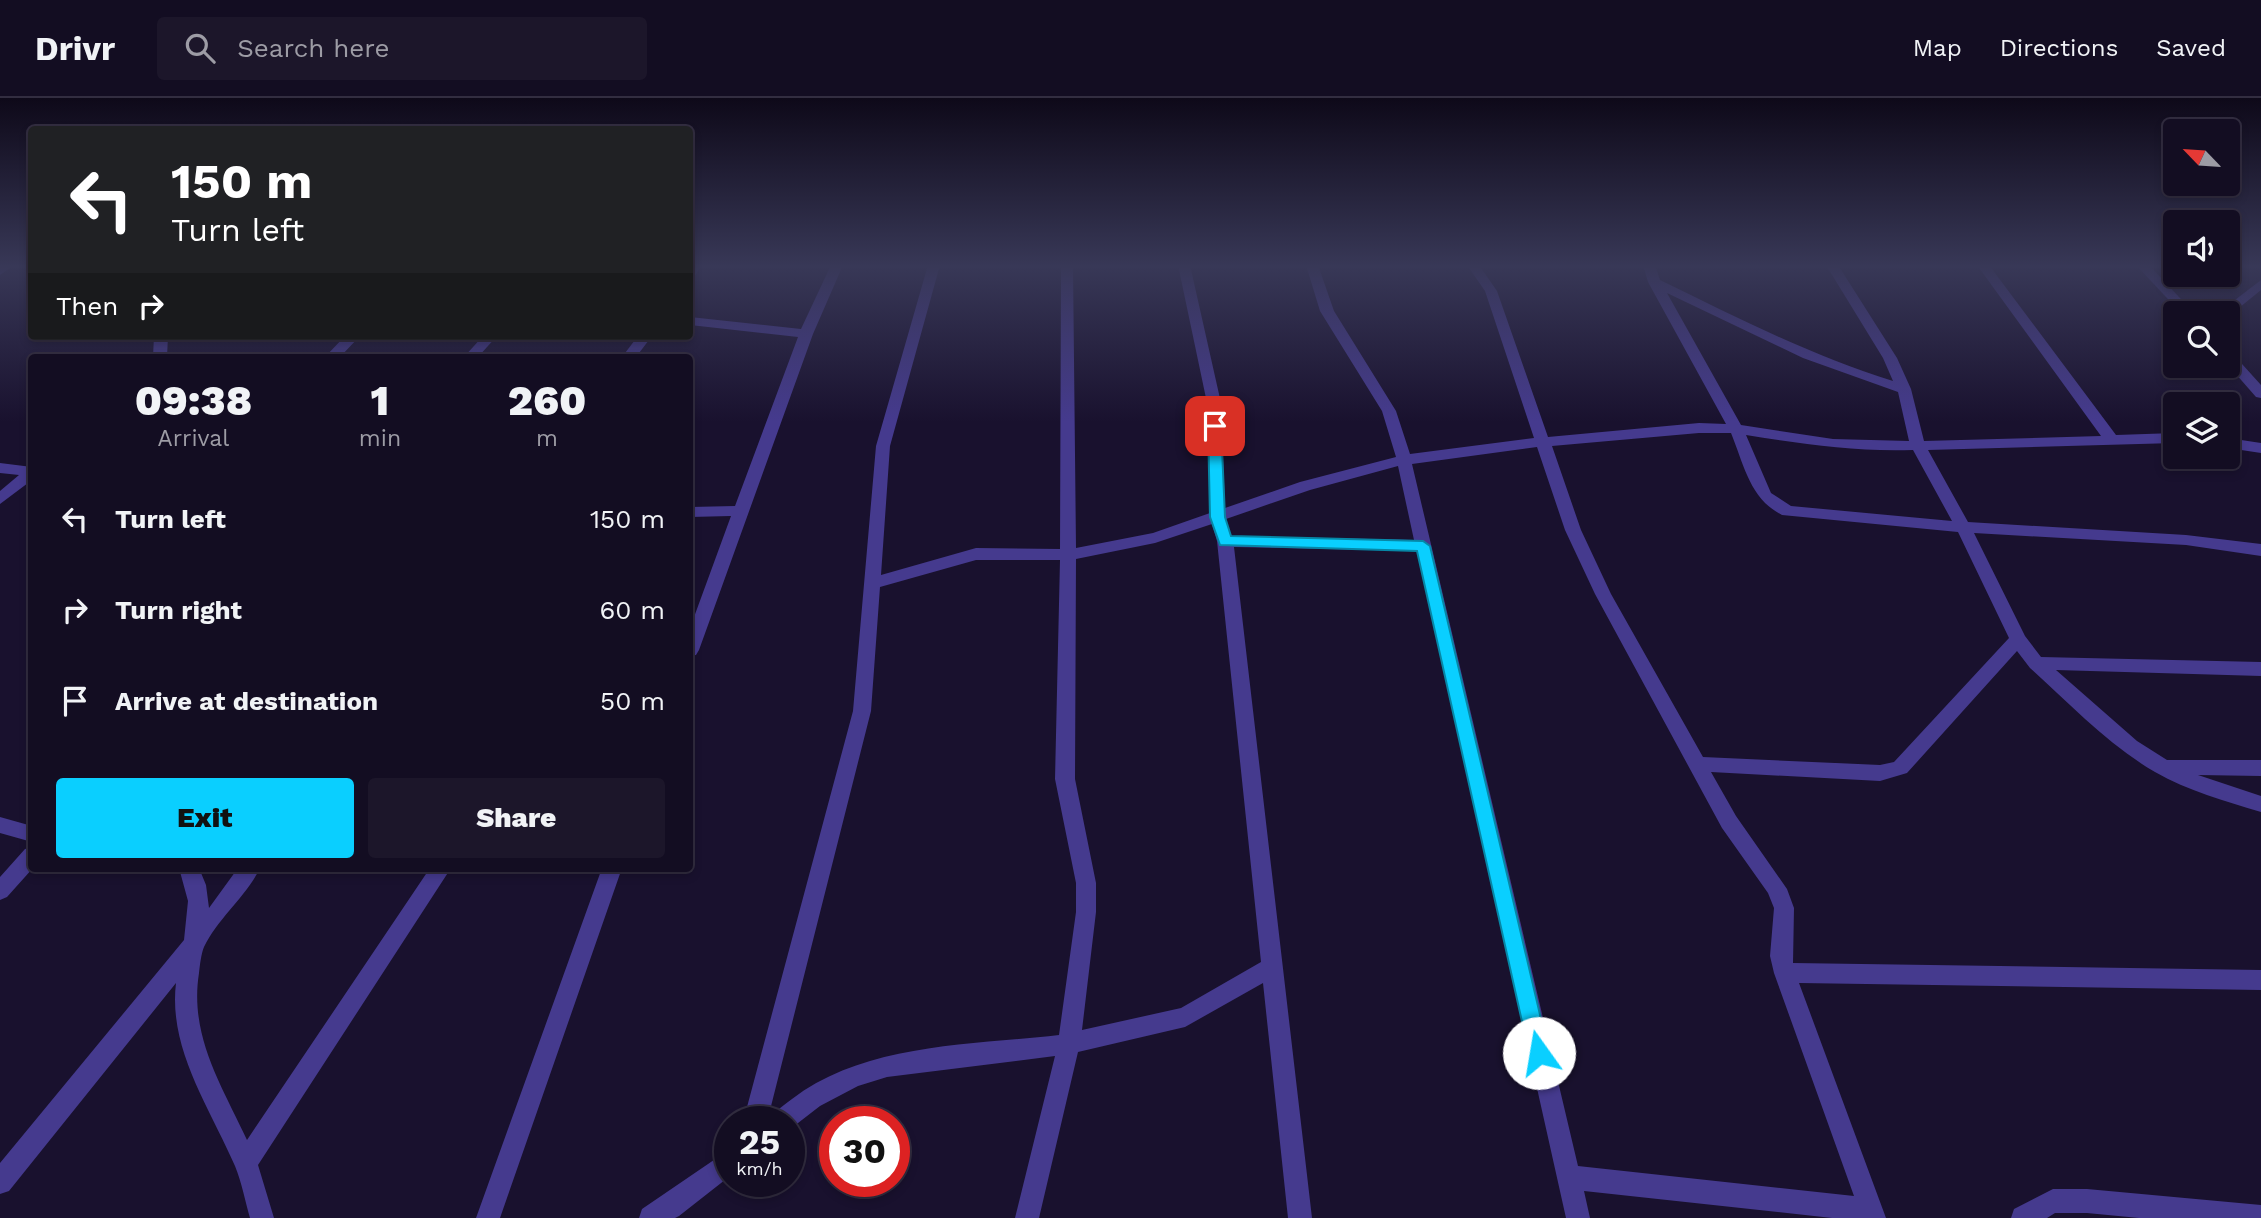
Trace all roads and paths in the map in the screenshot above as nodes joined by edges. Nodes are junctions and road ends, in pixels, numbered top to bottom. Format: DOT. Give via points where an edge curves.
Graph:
graph roads {
  1 [pos="813,317"];
  2 [pos="919,317"];
  3 [pos="1067,317"];
  4 [pos="1195,317"];
  5 [pos="1330,317"];
  6 [pos="1501,317"];
  7 [pos="1674,317"];
  8 [pos="1727,317"];
  9 [pos="1865,317"];
  10 [pos="2021,317"];
  11 [pos="693,321"];
  12 [pos="806,334"];
  13 [pos="349,340"];
  14 [pos="486,340"];
  15 [pos="642,340"];
  16 [pos="335,354"];
  17 [pos="474,354"];
  18 [pos="631,354"];
  19 [pos="2240,370"];
  20 [pos="1904,389"];
  21 [pos="2261,394"];
  22 [pos="1736,429"];
  23 [pos="2163,438"];
  24 [pos="2110,439"];
  25 [pos="1543,442"];
  26 [pos="1918,446"];
  27 [pos="2255,447"];
  28 [pos="1404,460"];
  29 [pos="2261,460"];
  30 [pos="0,468"];
  31 [pos="28,472"];
  32 [pos="28,475"];
  33 [pos="0,499"];
  34 [pos="740,511"];
  35 [pos="693,512"];
  36 [pos="1218,517"];
  37 [pos="1963,527"];
  38 [pos="1225,541"];
  39 [pos="1423,546"];
  40 [pos="2261,550"];
  41 [pos="1068,555"];
  42 [pos="873,583"];
  43 [pos="2018,639"];
  44 [pos="693,642"];
  45 [pos="2036,663"];
  46 [pos="2261,669"];
  47 [pos="1698,764"];
  48 [pos="2162,767"];
  49 [pos="2261,768"];
  50 [pos="2261,804"];
  51 [pos="0,825"];
  52 [pos="28,833"];
  53 [pos="28,860"];
  54 [pos="191,872"];
  55 [pos="247,872"];
  56 [pos="438,872"];
  57 [pos="611,872"];
  58 [pos="0,891"];
  59 [pos="194,944"];
  60 [pos="1272,967"];
  61 [pos="1785,973"];
  62 [pos="2261,980"];
  63 [pos="1069,1044"];
  64 [pos="759,1106"];
  65 [pos="802,1106"];
  66 [pos="246,1163"];
  67 [pos="714,1173"];
  68 [pos="1568,1177"];
  69 [pos="0,1182"];
  70 [pos="1873,1214"];
  71 [pos="2261,1217"];
  72 [pos="262,1218"];
  73 [pos="488,1218"];
  74 [pos="651,1218"];
  75 [pos="1027,1218"];
  76 [pos="1300,1218"];
  77 [pos="1578,1218"];
  78 [pos="2023,1218"];
  1 -- 12 [label="street"];
  2 -- 42 [label="street" via="883,446"];
  3 -- 41 [label="street"];
  4 -- 36 [label="street" via="1214,403"];
  5 -- 28 [label="street" via="1389,411"];
  6 -- 25 [label="street"];
  7 -- 22 [label="street"];
  8 -- 20 [label="street" via="1792,349"];
  9 -- 20 [label="street"];
  10 -- 24 [label="street"];
  11 -- 12 [label="street"];
  12 -- 34 [label="street"];
  13 -- 16 [label="street"];
  14 -- 17 [label="street"];
  15 -- 18 [label="street"];
  19 -- 21 [label="street"];
  20 -- 26 [label="street"];
  22 -- 25 [label="street" via="1672,429"];
  22 -- 26 [label="street" via="1833,444"];
  22 -- 37 [label="street" via="1764,495 1773,505 1788,511"];
  23 -- 24 [label="street"];
  24 -- 26 [label="street"];
  25 -- 28 [label="street"];
  25 -- 47 [label="street" via="1573,530 1603,594"];
  26 -- 37 [label="street"];
  27 -- 29 [label="street"];
  28 -- 36 [label="street" via="1295,489"];
  28 -- 39 [label="street"];
  30 -- 31 [label="street"];
  32 -- 33 [label="street"];
  34 -- 35 [label="street"];
  34 -- 44 [label="street"];
  36 -- 38 [label="street"];
  36 -- 41 [label="street" via="1154,538"];
  37 -- 40 [label="street" via="2186,540"];
  37 -- 43 [label="street"];
  38 -- 39 [label="street"];
  38 -- 60 [label="street"];
  39 -- 68 [label="street"];
  41 -- 42 [label="street" via="976,554"];
  41 -- 63 [label="street" via="1065,779 1086,883"];
  42 -- 64 [label="street" via="862,711"];
  43 -- 45 [label="street"];
  43 -- 47 [label="street" via="1900,768 1880,773"];
  45 -- 46 [label="street"];
  45 -- 48 [label="street" via="2130,746"];
  47 -- 61 [label="street" via="1729,821 1777,889 1784,908 1781,956"];
  48 -- 49 [label="street"];
  48 -- 50 [label="street" via="2213,790"];
  51 -- 52 [label="street"];
  53 -- 58 [label="street"];
  54 -- 59 [label="street" via="200,908"];
  55 -- 59 [label="street"];
  56 -- 66 [label="street"];
  57 -- 73 [label="street"];
  59 -- 66 [label="street" via="186,1003 195,1054"];
  59 -- 69 [label="street"];
  60 -- 63 [label="street" via="1185,1017"];
  60 -- 76 [label="street"];
  61 -- 62 [label="street"];
  61 -- 70 [label="street"];
  63 -- 65 [label="street" via="887,1066 853,1076"];
  63 -- 75 [label="street"];
  66 -- 72 [label="street"];
  67 -- 74 [label="street"];
  68 -- 70 [label="street"];
  68 -- 77 [label="street"];
  71 -- 78 [label="street" via="2087,1200 2053,1201"];
}
